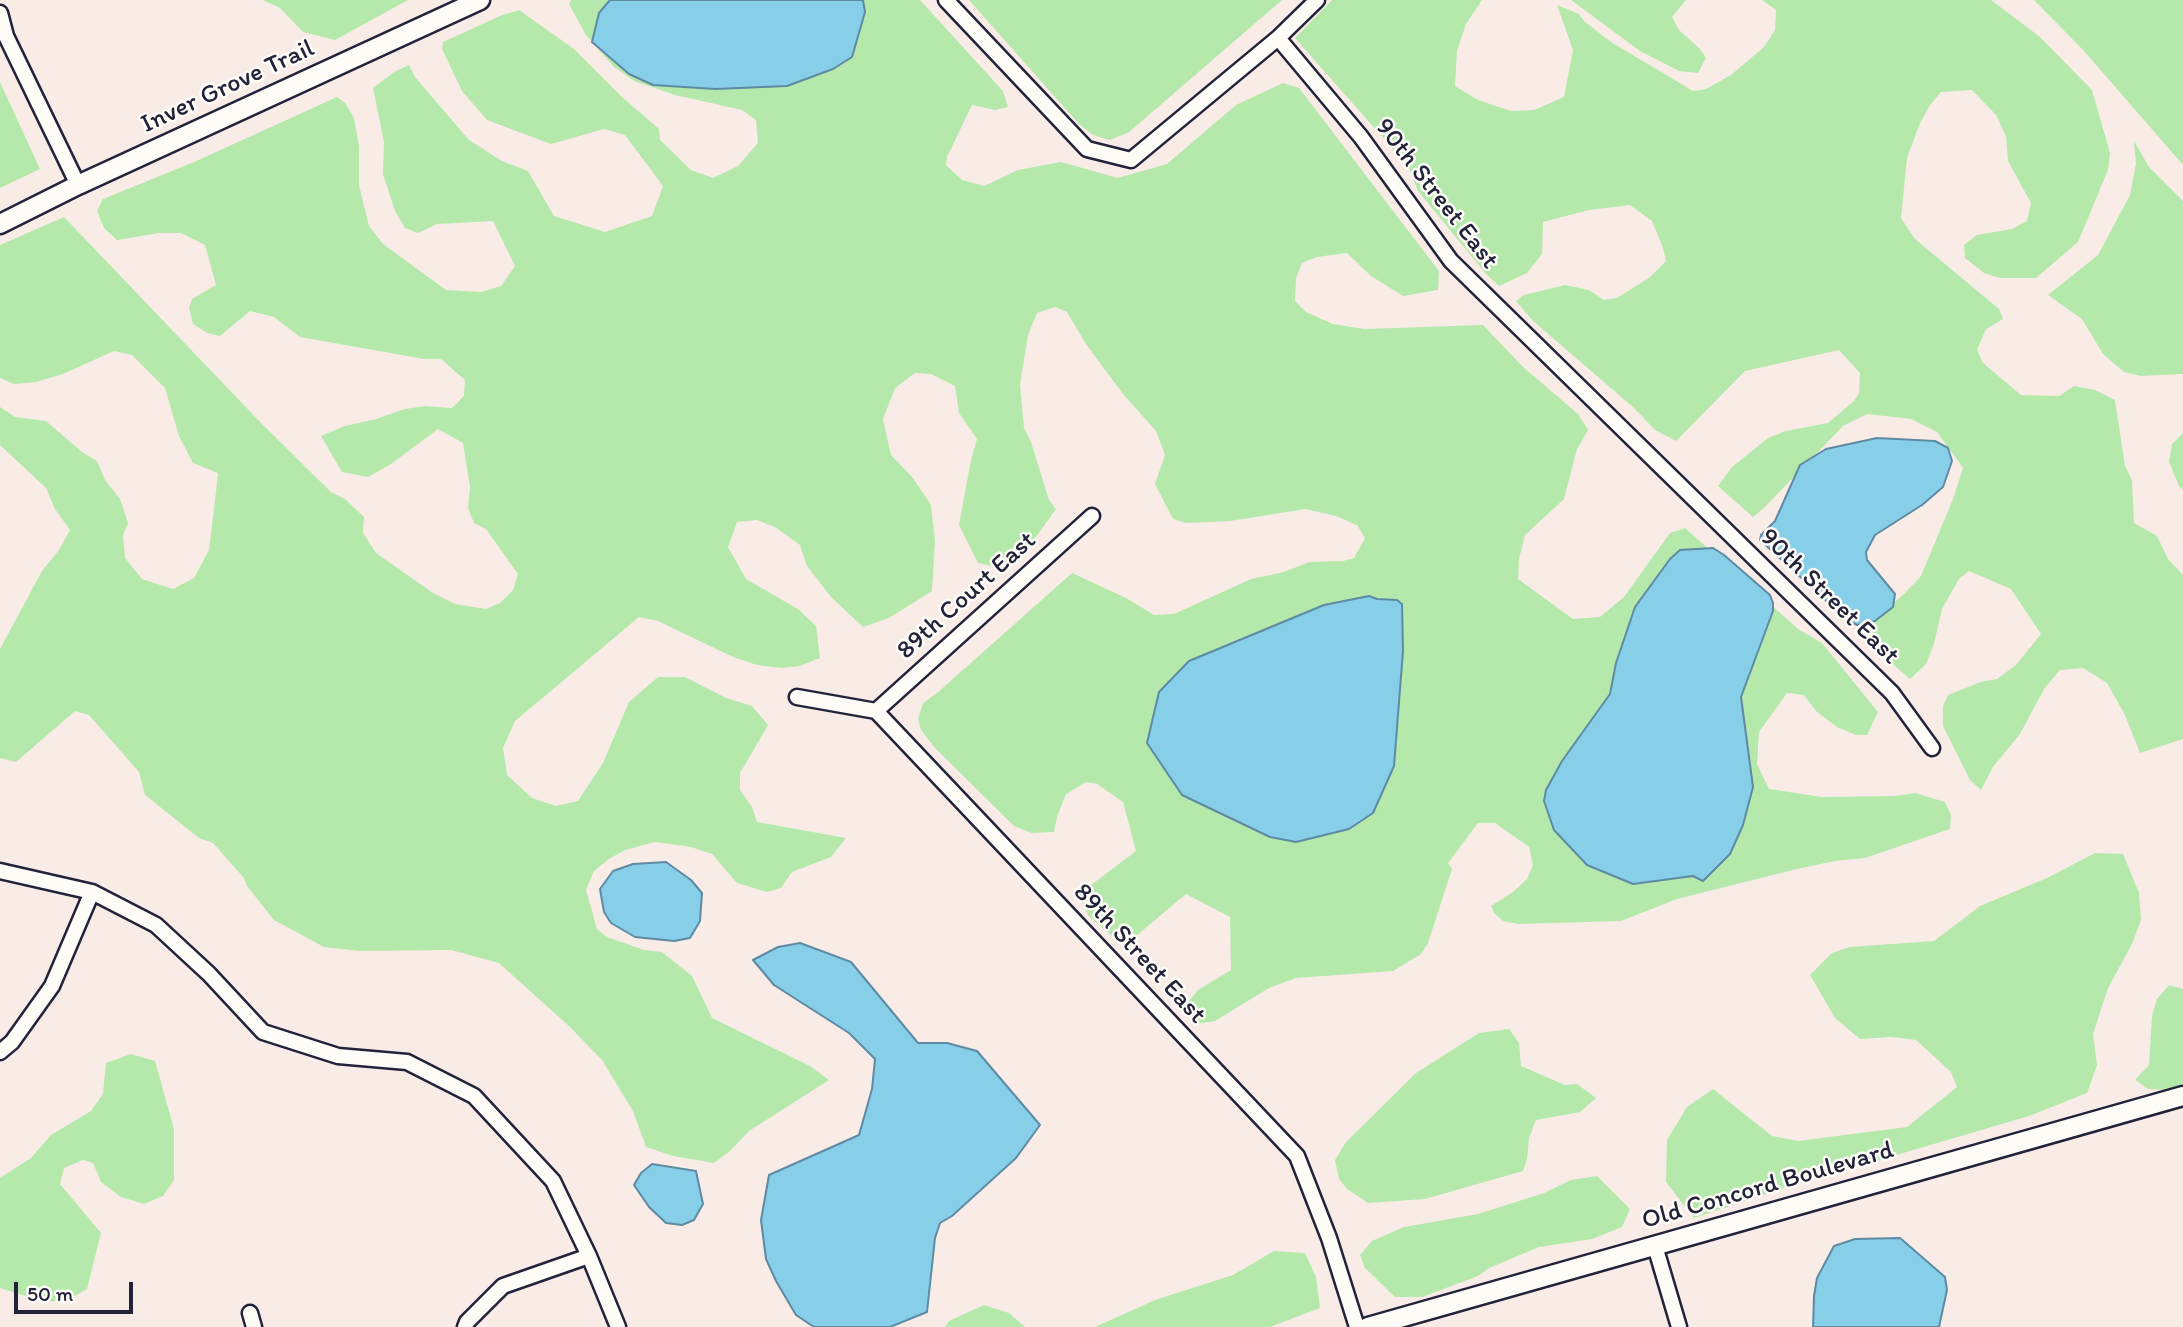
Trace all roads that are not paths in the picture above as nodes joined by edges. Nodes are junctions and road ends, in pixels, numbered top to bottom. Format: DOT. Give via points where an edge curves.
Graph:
graph roads {
  1 [pos="480,0"];
  2 [pos="946,0"];
  3 [pos="1317,0"];
  4 [pos="0,13"];
  5 [pos="1278,38"];
  6 [pos="78,185"];
  7 [pos="0,224"];
  8 [pos="1092,516"];
  9 [pos="797,697"];
  10 [pos="876,711"];
  11 [pos="1932,748"];
  12 [pos="0,871"];
  13 [pos="92,892"];
  14 [pos="0,1052"];
  15 [pos="2183,1096"];
  16 [pos="1655,1246"];
  17 [pos="589,1256"];
  18 [pos="465,1327"];
  19 [pos="618,1327"];
  20 [pos="1357,1327"];
  21 [pos="1368,1327"];
  22 [pos="1679,1327"];
  1 -- 6 [label="street, Inver Grove Trail"];
  2 -- 5 [label="street" via="1087,149 1131,160"];
  3 -- 5 [label="street"];
  4 -- 6 [label="street" via="6,36"];
  5 -- 11 [label="street, 90th Street East" via="1361,137 1451,261 1892,693"];
  6 -- 7 [label="street, Inver Grove Trail"];
  8 -- 10 [label="street, 89th Court East"];
  9 -- 10 [label="street"];
  10 -- 20 [label="street, 89th Street East" via="1297,1156"];
  12 -- 13 [label="street"];
  13 -- 14 [label="street" via="52,986"];
  13 -- 17 [label="street" via="156,925 263,1032 338,1056 407,1062 474,1096 553,1181"];
  15 -- 16 [label="street, Old Concord Boulevard"];
  16 -- 21 [label="street, Old Concord Boulevard"];
  16 -- 22 [label="street"];
  17 -- 18 [label="street" via="503,1286"];
  17 -- 19 [label="street"];
}
